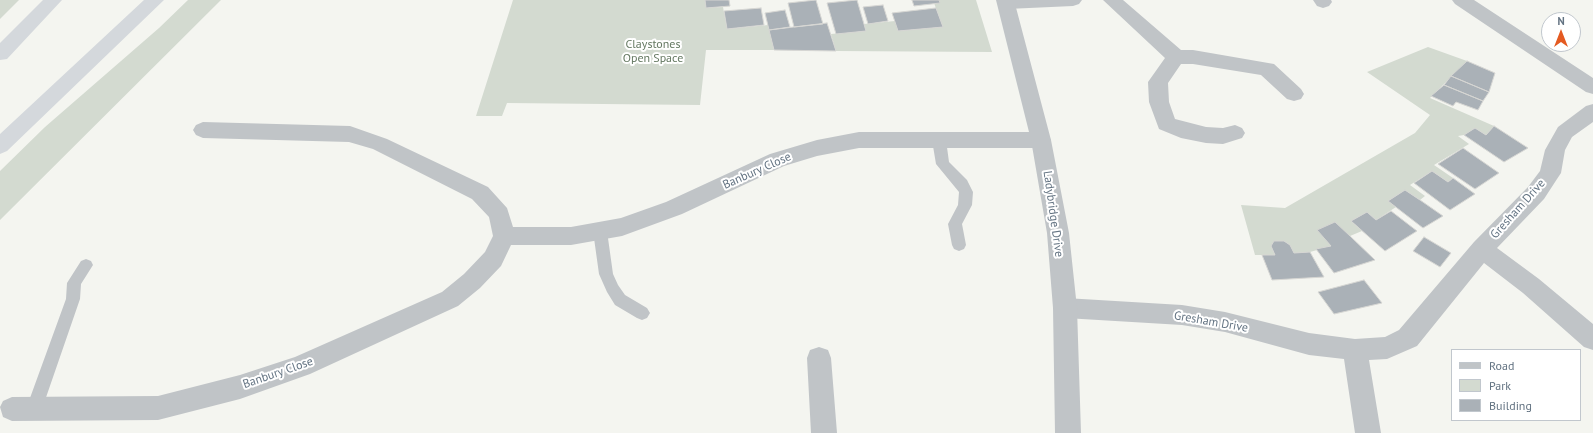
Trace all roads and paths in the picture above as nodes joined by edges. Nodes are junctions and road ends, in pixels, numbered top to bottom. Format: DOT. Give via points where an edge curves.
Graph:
graph roads {
  1 [pos="53,0"];
  2 [pos="155,0"];
  3 [pos="1073,0"];
  4 [pos="1112,0"];
  5 [pos="1461,0"];
  6 [pos="1006,2"];
  7 [pos="0,54"];
  8 [pos="1176,57"];
  9 [pos="1593,87"];
  10 [pos="1294,94"];
  11 [pos="1593,111"];
  12 [pos="203,130"];
  13 [pos="1235,133"];
  14 [pos="938,140"];
  15 [pos="1041,140"];
  16 [pos="0,146"];
  17 [pos="600,231"];
  18 [pos="504,236"];
  19 [pos="959,245"];
  20 [pos="1482,249"];
  21 [pos="86,265"];
  22 [pos="1064,308"];
  23 [pos="642,313"];
  24 [pos="1593,339"];
  25 [pos="1355,350"];
  26 [pos="819,358"];
  27 [pos="12,409"];
  28 [pos="34,409"];
  29 [pos="824,433"];
  30 [pos="1068,433"];
  31 [pos="1368,433"];
  1 -- 7 [label="highway"];
  2 -- 16 [label="highway"];
  3 -- 6 [label="street"];
  4 -- 8 [label="street"];
  5 -- 9 [label="street"];
  6 -- 15 [label="street, Ladybridge Drive"];
  8 -- 10 [label="street" via="1193,57 1267,69"];
  8 -- 13 [label="street" via="1158,82 1159,102 1166,124 1206,135 1223,136"];
  11 -- 20 [label="street, Gresham Drive" via="1565,132 1555,150 1550,173 1536,192"];
  12 -- 18 [label="street" via="350,134 380,144 480,192 499,214"];
  14 -- 15 [label="street, Banbury Close"];
  14 -- 17 [label="street, Banbury Close" via="859,140 817,148 777,160 674,208 622,227"];
  14 -- 19 [label="lane" via="943,164 966,192 965,205 955,224"];
  15 -- 22 [label="street, Ladybridge Drive" via="1058,234"];
  17 -- 18 [label="street, Banbury Close" via="571,236"];
  17 -- 23 [label="lane" via="606,274 612,288 620,300"];
  18 -- 28 [label="street, Banbury Close" via="493,259 450,299 301,366 240,387 158,408"];
  20 -- 24 [label="street, Gresham Drive"];
  20 -- 25 [label="street, Gresham Drive" via="1408,338 1387,348"];
  21 -- 28 [label="lane" via="74,283 73,299 67,318"];
  22 -- 25 [label="street, Gresham Drive" via="1182,315 1225,322 1309,344"];
  22 -- 30 [label="street, Ladybridge Drive"];
  25 -- 31 [label="street"];
  26 -- 29 [label="street"];
  27 -- 28 [label="street, Banbury Close"];
}
